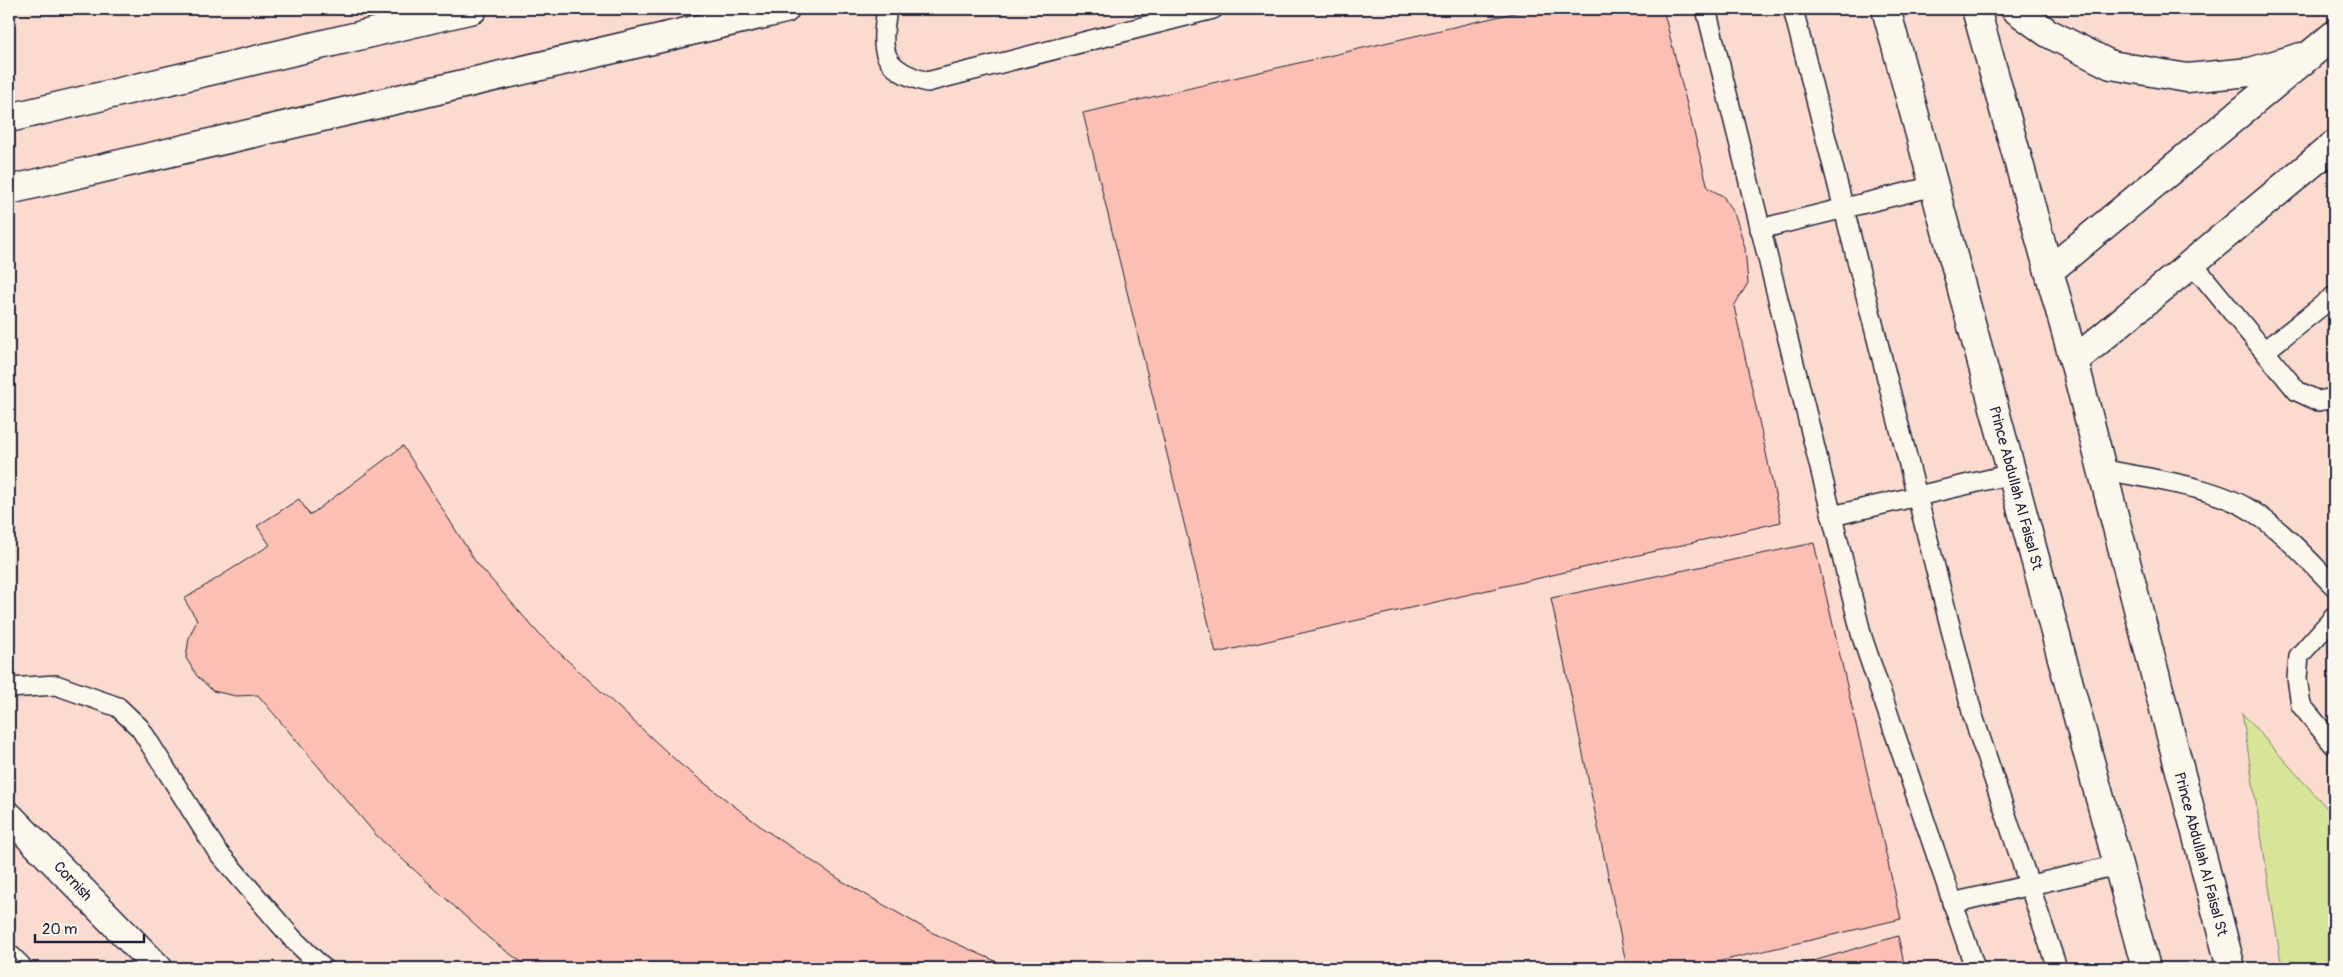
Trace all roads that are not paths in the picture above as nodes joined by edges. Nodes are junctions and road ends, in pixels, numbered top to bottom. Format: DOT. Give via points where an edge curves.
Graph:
graph roads {
  1 [pos="473,9"];
  2 [pos="786,9"];
  3 [pos="888,9"];
  4 [pos="1213,9"];
  5 [pos="1706,9"];
  6 [pos="1793,9"];
  7 [pos="1886,9"];
  8 [pos="1976,9"];
  9 [pos="2015,9"];
  10 [pos="2334,35"];
  11 [pos="2312,54"];
  12 [pos="9,118"];
  13 [pos="2334,144"];
  14 [pos="1934,186"];
  15 [pos="9,190"];
  16 [pos="1844,208"];
  17 [pos="1760,229"];
  18 [pos="2192,263"];
  19 [pos="2049,271"];
  20 [pos="2334,296"];
  21 [pos="2265,351"];
  22 [pos="2074,361"];
  23 [pos="2334,398"];
  24 [pos="2101,468"];
  25 [pos="2012,474"];
  26 [pos="1917,496"];
  27 [pos="1832,516"];
  28 [pos="2334,586"];
  29 [pos="2334,617"];
  30 [pos="9,688"];
  31 [pos="2334,745"];
  32 [pos="9,816"];
  33 [pos="2118,865"];
  34 [pos="2029,885"];
  35 [pos="1952,903"];
  36 [pos="9,960"];
  37 [pos="16,968"];
  38 [pos="158,968"];
  39 [pos="323,968"];
  40 [pos="1976,968"];
  41 [pos="2057,968"];
  42 [pos="2146,968"];
  43 [pos="2232,968"];
  1 -- 12 [label="street"];
  2 -- 15 [label="street"];
  3 -- 4 [label="lane" via="883,34 885,53 891,65 906,76 927,82"];
  5 -- 17 [label="lane"];
  6 -- 16 [label="lane"];
  7 -- 14 [label="street, Prince Abdullah Al Faisal St"];
  8 -- 19 [label="street"];
  9 -- 11 [label="street" via="2048,33 2111,64 2187,78 2250,72"];
  10 -- 11 [label="street"];
  11 -- 19 [label="street"];
  13 -- 18 [label="street"];
  14 -- 16 [label="lane"];
  14 -- 25 [label="street, Prince Abdullah Al Faisal St"];
  16 -- 17 [label="lane"];
  16 -- 26 [label="lane"];
  17 -- 27 [label="lane"];
  18 -- 21 [label="lane"];
  18 -- 22 [label="street"];
  19 -- 22 [label="street, Prince Abdullah Al Faisal St"];
  20 -- 21 [label="lane"];
  21 -- 23 [label="lane" via="2297,391 2318,401"];
  22 -- 24 [label="street, Prince Abdullah Al Faisal St"];
  24 -- 28 [label="lane" via="2217,494 2252,511 2284,536"];
  24 -- 43 [label="street, Prince Abdullah Al Faisal St"];
  25 -- 26 [label="lane"];
  25 -- 33 [label="street, Prince Abdullah Al Faisal St"];
  26 -- 27 [label="lane"];
  26 -- 34 [label="lane" via="1972,716"];
  27 -- 35 [label="lane" via="1862,637"];
  29 -- 31 [label="lane" via="2299,656 2297,678 2301,706"];
  30 -- 39 [label="lane" via="56,685 118,707 140,728 217,851 292,938"];
  32 -- 38 [label="street, Cornish"];
  33 -- 34 [label="lane"];
  33 -- 42 [label="street, Prince Abdullah Al Faisal St"];
  34 -- 35 [label="lane"];
  34 -- 41 [label="lane"];
  35 -- 40 [label="lane"];
  36 -- 37 [label="street"];
}
